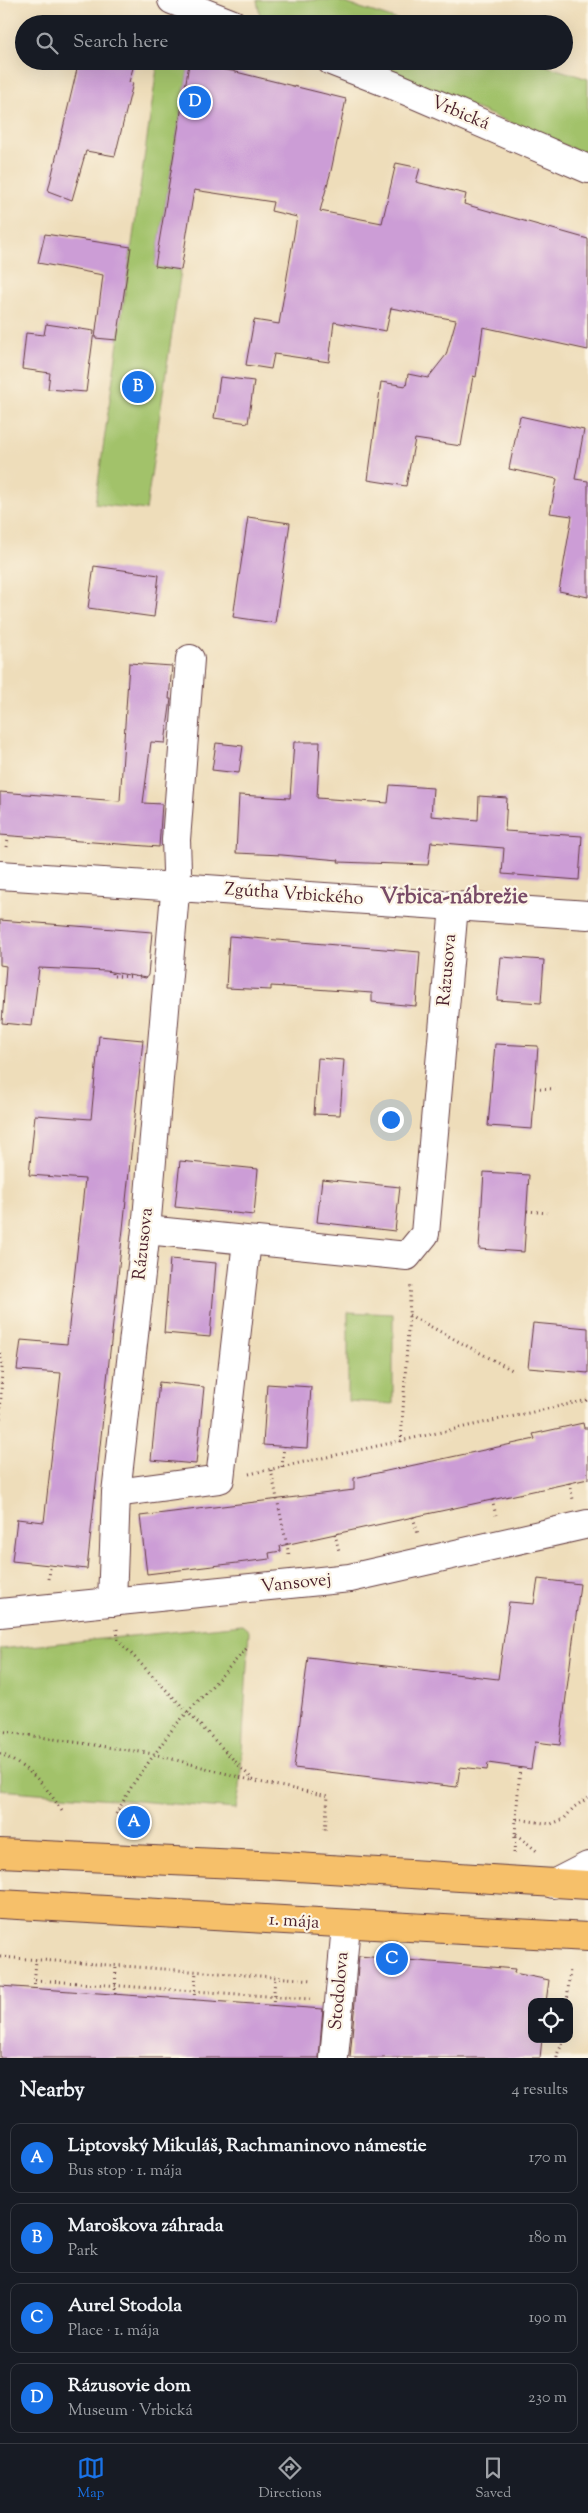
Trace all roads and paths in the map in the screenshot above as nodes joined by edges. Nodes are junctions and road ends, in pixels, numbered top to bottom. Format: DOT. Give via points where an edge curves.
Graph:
graph roads {
  1 [pos="172,0"];
  2 [pos="210,15"];
  3 [pos="354,70"];
  4 [pos="588,169"];
  5 [pos="190,659"];
  6 [pos="0,875"];
  7 [pos="176,887"];
  8 [pos="454,906"];
  9 [pos="588,915"];
  10 [pos="535,1088"];
  11 [pos="555,1089"];
  12 [pos="527,1211"];
  13 [pos="547,1213"];
  14 [pos="146,1230"];
  15 [pos="247,1241"];
  16 [pos="407,1256"];
  17 [pos="409,1315"];
  18 [pos="0,1353"];
  19 [pos="514,1370"];
  20 [pos="588,1400"];
  21 [pos="0,1422"];
  22 [pos="401,1442"];
  23 [pos="284,1446"];
  24 [pos="282,1467"];
  25 [pos="272,1470"];
  26 [pos="220,1479"];
  27 [pos="570,1483"];
  28 [pos="116,1493"];
  29 [pos="492,1500"];
  30 [pos="581,1513"];
  31 [pos="413,1517"];
  32 [pos="497,1518"];
  33 [pos="335,1534"];
  34 [pos="418,1535"];
  35 [pos="340,1552"];
  36 [pos="295,1584"];
  37 [pos="112,1602"];
  38 [pos="0,1613"];
  39 [pos="248,1647"];
  40 [pos="188,1710"];
  41 [pos="0,1731"];
  42 [pos="0,1753"];
  43 [pos="154,1754"];
  44 [pos="520,1768"];
  45 [pos="254,1781"];
  46 [pos="588,1798"];
  47 [pos="62,1811"];
  48 [pos="116,1814"];
  49 [pos="516,1819"];
  50 [pos="324,1831"];
  51 [pos="515,1834"];
  52 [pos="0,1854"];
  53 [pos="541,1854"];
  54 [pos="513,1861"];
  55 [pos="588,1866"];
  56 [pos="552,1884"];
  57 [pos="588,1885"];
  58 [pos="0,1904"];
  59 [pos="346,1925"];
  60 [pos="588,1937"];
  61 [pos="0,1957"];
  62 [pos="36,1959"];
  63 [pos="116,1965"];
  64 [pos="570,1970"];
  65 [pos="196,1971"];
  66 [pos="275,1977"];
  67 [pos="35,1980"];
  68 [pos="341,1982"];
  69 [pos="115,1986"];
  70 [pos="34,1989"];
  71 [pos="194,1991"];
  72 [pos="115,1994"];
  73 [pos="274,1997"];
  74 [pos="567,1998"];
  75 [pos="194,2000"];
  76 [pos="317,2000"];
  77 [pos="273,2006"];
  78 [pos="563,2043"];
  79 [pos="334,2058"];
  80 [pos="557,2058"];
  1 -- 2 [label="street"];
  3 -- 4 [label="street, Vrbická"];
  5 -- 7 [label="street, Rázusova" via="176,840"];
  6 -- 7 [label="street, Zgútha Vrbického"];
  7 -- 8 [label="street, Zgútha Vrbického"];
  7 -- 14 [label="street, Rázusova"];
  8 -- 9 [label="street, Zgútha Vrbického"];
  8 -- 16 [label="street, Rázusova" via="424,1234"];
  10 -- 11 [label="path"];
  12 -- 13 [label="path"];
  14 -- 15 [label="street"];
  14 -- 28 [label="street, Rázusova"];
  15 -- 16 [label="street"];
  15 -- 26 [label="street"];
  16 -- 17 [label="path" via="412,1268"];
  17 -- 19 [label="path"];
  17 -- 22 [label="path"];
  18 -- 21 [label="path"];
  20 -- 22 [label="path"];
  22 -- 24 [label="path"];
  23 -- 24 [label="path"];
  24 -- 25 [label="path"];
  25 -- 26 [label="path"];
  25 -- 36 [label="path"];
  26 -- 28 [label="street"];
  27 -- 30 [label="path"];
  28 -- 37 [label="street, Rázusova"];
  29 -- 32 [label="path"];
  30 -- 36 [label="street, Vansovej" via="350,1578"];
  31 -- 34 [label="path"];
  33 -- 35 [label="path"];
  36 -- 37 [label="street, Vansovej"];
  37 -- 38 [label="street, Vansovej"];
  37 -- 40 [label="path" via="118,1640"];
  39 -- 40 [label="path"];
  40 -- 43 [label="path"];
  40 -- 45 [label="path"];
  41 -- 43 [label="path"];
  42 -- 47 [label="path" via="33,1772"];
  43 -- 45 [label="path"];
  43 -- 48 [label="path"];
  44 -- 49 [label="path"];
  45 -- 50 [label="path" via="328,1796"];
  46 -- 49 [label="path" via="564,1819 551,1824"];
  49 -- 51 [label="path"];
  51 -- 53 [label="path"];
  51 -- 54 [label="path"];
  52 -- 56 [label="main road" via="281,1866"];
  55 -- 56 [label="street"];
  56 -- 57 [label="main road"];
  58 -- 59 [label="main road, 1. mája"];
  59 -- 60 [label="main road, 1. mája"];
  59 -- 68 [label="street, Stodolova"];
  61 -- 62 [label="path"];
  62 -- 63 [label="path"];
  62 -- 67 [label="path"];
  63 -- 65 [label="path"];
  63 -- 69 [label="path"];
  64 -- 74 [label="path"];
  65 -- 66 [label="path"];
  65 -- 71 [label="path"];
  66 -- 68 [label="path"];
  66 -- 73 [label="path"];
  67 -- 69 [label="path"];
  67 -- 70 [label="path"];
  68 -- 79 [label="street, Stodolova"];
  69 -- 71 [label="path"];
  69 -- 72 [label="path"];
  71 -- 73 [label="path"];
  71 -- 75 [label="path"];
  73 -- 76 [label="path"];
  73 -- 77 [label="path"];
  78 -- 80 [label="path"];
}
